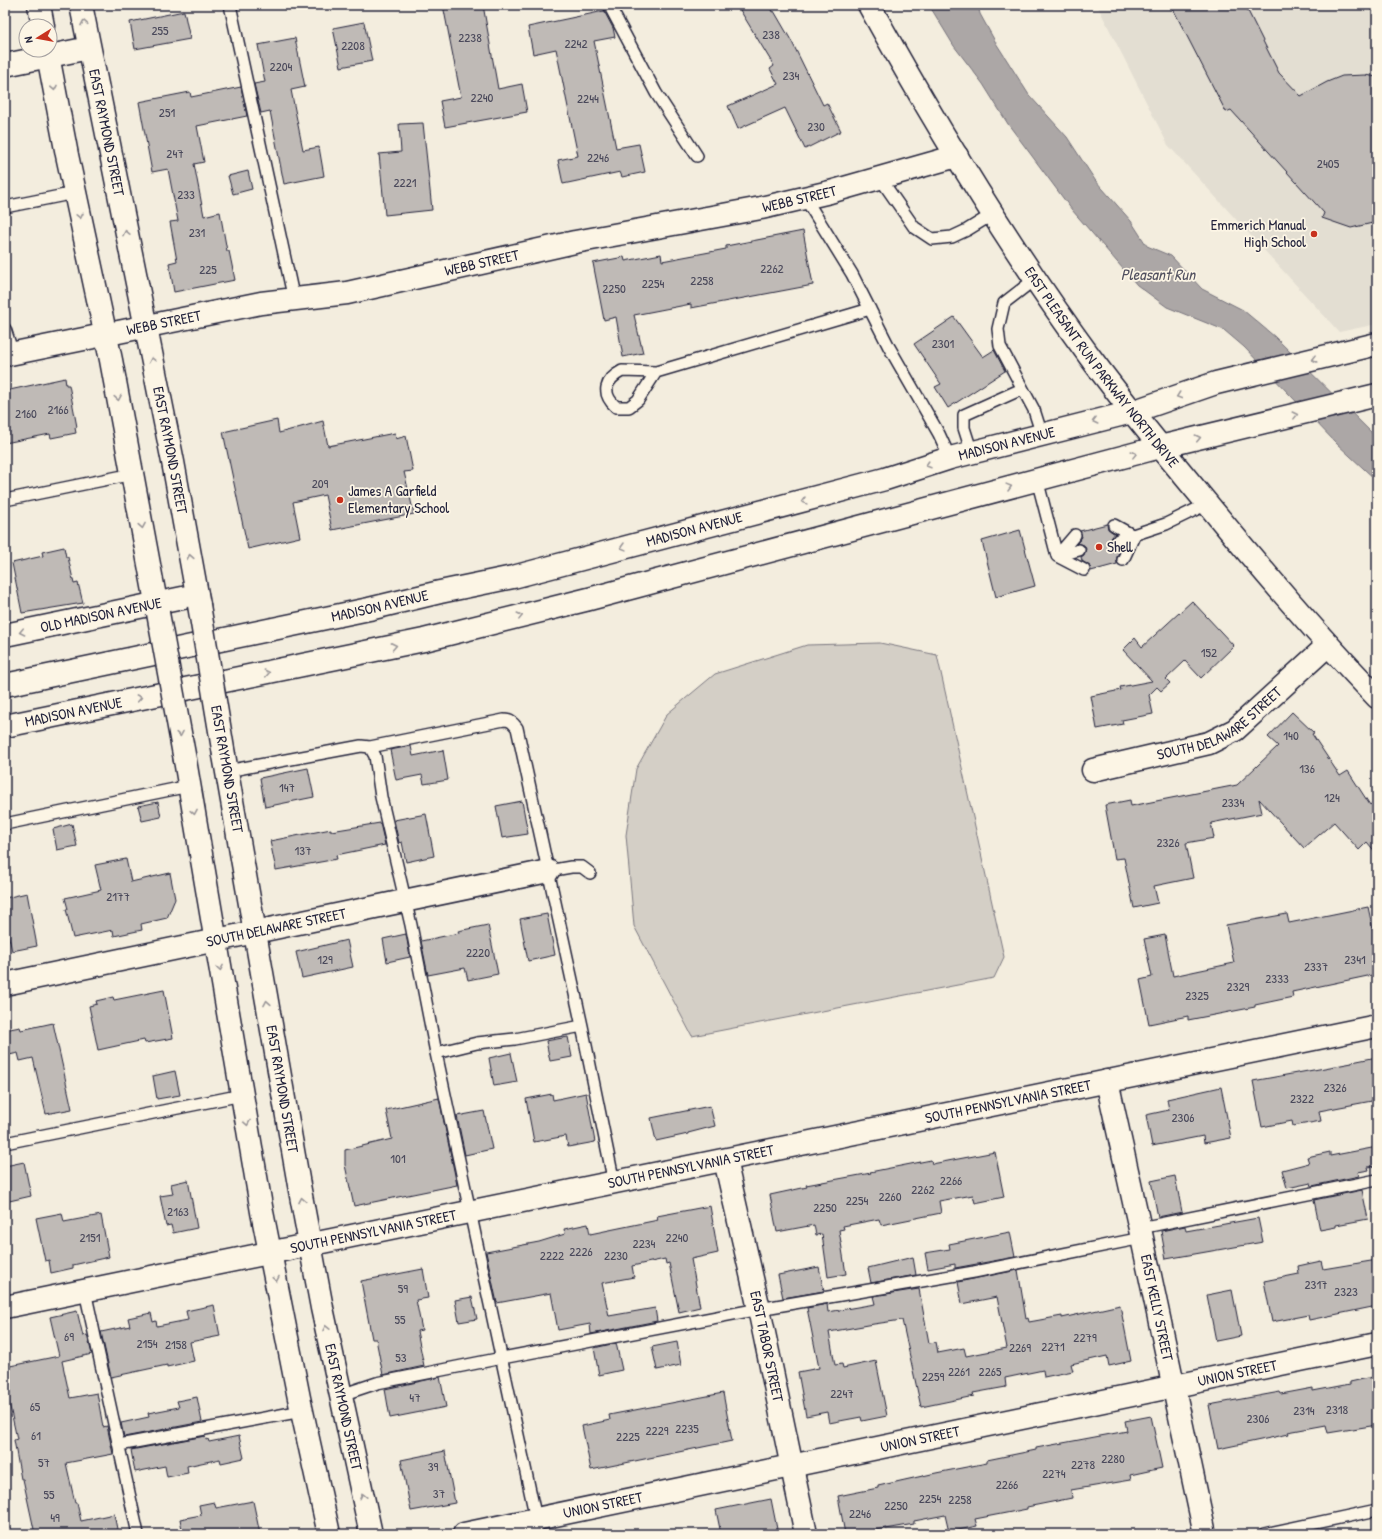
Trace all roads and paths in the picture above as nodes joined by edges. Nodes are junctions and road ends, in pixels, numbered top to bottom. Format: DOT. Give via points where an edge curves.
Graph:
graph roads {
  1 [pos="39,5"];
  2 [pos="81,5"];
  3 [pos="230,5"];
  4 [pos="609,5"];
  5 [pos="869,5"];
  6 [pos="41,18"];
  7 [pos="89,48"];
  8 [pos="58,52"];
  9 [pos="30,58"];
  10 [pos="49,58"];
  11 [pos="5,65"];
  12 [pos="697,156"];
  13 [pos="956,156"];
  14 [pos="880,178"];
  15 [pos="76,194"];
  16 [pos="805,198"];
  17 [pos="5,207"];
  18 [pos="993,214"];
  19 [pos="1035,279"];
  20 [pos="294,300"];
  21 [pos="870,310"];
  22 [pos="145,327"];
  23 [pos="5,329"];
  24 [pos="106,335"];
  25 [pos="1377,344"];
  26 [pos="9,354"];
  27 [pos="656,372"];
  28 [pos="1022,389"];
  29 [pos="1377,395"];
  30 [pos="1132,412"];
  31 [pos="1042,435"];
  32 [pos="1160,447"];
  33 [pos="972,453"];
  34 [pos="950,458"];
  35 [pos="132,474"];
  36 [pos="1037,479"];
  37 [pos="5,500"];
  38 [pos="1208,504"];
  39 [pos="1114,525"];
  40 [pos="1075,534"];
  41 [pos="1134,536"];
  42 [pos="1118,540"];
  43 [pos="1079,550"];
  44 [pos="1057,556"];
  45 [pos="1123,560"];
  46 [pos="1084,570"];
  47 [pos="198,600"];
  48 [pos="157,609"];
  49 [pos="5,635"];
  50 [pos="1328,645"];
  51 [pos="5,685"];
  52 [pos="1377,697"];
  53 [pos="5,726"];
  54 [pos="370,747"];
  55 [pos="226,763"];
  56 [pos="1093,770"];
  57 [pos="189,786"];
  58 [pos="5,824"];
  59 [pos="548,870"];
  60 [pos="590,873"];
  61 [pos="405,901"];
  62 [pos="255,933"];
  63 [pos="216,941"];
  64 [pos="5,984"];
  65 [pos="582,1026"];
  66 [pos="1377,1026"];
  67 [pos="436,1053"];
  68 [pos="1107,1081"];
  69 [pos="242,1095"];
  70 [pos="5,1143"];
  71 [pos="725,1160"];
  72 [pos="1377,1180"];
  73 [pos="614,1183"];
  74 [pos="471,1212"];
  75 [pos="1141,1233"];
  76 [pos="310,1245"];
  77 [pos="271,1253"];
  78 [pos="85,1291"];
  79 [pos="5,1307"];
  80 [pos="759,1309"];
  81 [pos="1377,1344"];
  82 [pos="502,1358"];
  83 [pos="1173,1386"];
  84 [pos="341,1395"];
  85 [pos="302,1411"];
  86 [pos="119,1445"];
  87 [pos="792,1466"];
  88 [pos="1377,1510"];
  89 [pos="537,1527"];
  90 [pos="138,1534"];
  91 [pos="329,1534"];
  92 [pos="371,1534"];
  93 [pos="464,1534"];
  94 [pos="806,1534"];
  95 [pos="1204,1534"];
  96 [pos="1264,1534"];
  1 -- 6 [label="street"];
  7 -- 2 [label="street, EAST RAYMOND STREET, one-way"];
  3 -- 20 [label="lane"];
  4 -- 12 [label="lane" via="656,93"];
  5 -- 13 [label="street, EAST PLEASANT RUN PARKWAY NORTH DRIVE"];
  7 -- 8 [label="street"];
  22 -- 7 [label="street, EAST RAYMOND STREET, one-way"];
  9 -- 11 [label="street"];
  10 -- 15 [label="street, one-way"];
  13 -- 14 [label="street, WEBB STREET"];
  13 -- 18 [label="street, EAST PLEASANT RUN PARKWAY NORTH DRIVE"];
  14 -- 16 [label="street, WEBB STREET"];
  14 -- 18 [label="lane" via="914,227 932,239 952,237"];
  15 -- 17 [label="lane"];
  15 -- 24 [label="street, one-way"];
  16 -- 20 [label="street, WEBB STREET" via="738,213 575,242 347,293"];
  16 -- 21 [label="lane" via="852,274"];
  18 -- 19 [label="street, EAST PLEASANT RUN PARKWAY NORTH DRIVE"];
  19 -- 28 [label="lane" via="1004,303 998,329 1000,346"];
  19 -- 30 [label="street, EAST PLEASANT RUN PARKWAY NORTH DRIVE"];
  20 -- 22 [label="street, WEBB STREET" via="260,303"];
  21 -- 27 [label="lane"];
  21 -- 34 [label="lane"];
  22 -- 24 [label="street, WEBB STREET"];
  47 -- 22 [label="street, EAST RAYMOND STREET, one-way"];
  23 -- 26 [label="lane"];
  24 -- 26 [label="street, WEBB STREET"];
  24 -- 35 [label="street, one-way"];
  25 -- 30 [label="street, MADISON AVENUE, one-way" via="1216,383"];
  28 -- 31 [label="lane" via="1034,410"];
  28 -- 33 [label="lane" via="964,415 964,428"];
  32 -- 29 [label="street, MADISON AVENUE, one-way"];
  30 -- 31 [label="street, MADISON AVENUE, one-way"];
  30 -- 32 [label="street, EAST PLEASANT RUN PARKWAY NORTH DRIVE"];
  31 -- 33 [label="street, MADISON AVENUE"];
  36 -- 32 [label="street, MADISON AVENUE, one-way"];
  32 -- 38 [label="street, EAST PLEASANT RUN PARKWAY NORTH DRIVE"];
  33 -- 34 [label="street, MADISON AVENUE"];
  34 -- 51 [label="street, MADISON AVENUE, one-way" via="877,481 513,577"];
  35 -- 37 [label="lane"];
  35 -- 48 [label="street, one-way"];
  36 -- 44 [label="lane"];
  53 -- 36 [label="street, MADISON AVENUE, one-way" via="424,640 589,599"];
  38 -- 41 [label="lane"];
  38 -- 50 [label="street, EAST PLEASANT RUN PARKWAY NORTH DRIVE"];
  39 -- 41 [label="lane"];
  40 -- 44 [label="lane"];
  41 -- 42 [label="lane"];
  41 -- 45 [label="lane"];
  43 -- 44 [label="lane"];
  44 -- 46 [label="lane"];
  47 -- 48 [label="street, OLD MADISON AVENUE"];
  47 -- 55 [label="street, EAST RAYMOND STREET, bridge"];
  48 -- 49 [label="street, OLD MADISON AVENUE, one-way"];
  48 -- 57 [label="street, one-way, bridge"];
  50 -- 52 [label="street, EAST PLEASANT RUN PARKWAY NORTH DRIVE"];
  50 -- 56 [label="street, SOUTH DELAWARE STREET" via="1235,730 1209,742"];
  54 -- 55 [label="lane"];
  54 -- 59 [label="lane" via="504,720 513,722 517,728"];
  54 -- 61 [label="lane" via="375,756 381,797"];
  55 -- 62 [label="street, EAST RAYMOND STREET"];
  57 -- 58 [label="lane"];
  57 -- 63 [label="street, one-way"];
  59 -- 60 [label="lane" via="582,867"];
  59 -- 61 [label="street, SOUTH DELAWARE STREET"];
  59 -- 65 [label="lane"];
  61 -- 62 [label="street, SOUTH DELAWARE STREET"];
  61 -- 67 [label="lane"];
  62 -- 63 [label="street, SOUTH DELAWARE STREET"];
  76 -- 62 [label="street, EAST RAYMOND STREET, one-way"];
  63 -- 64 [label="street, SOUTH DELAWARE STREET"];
  63 -- 69 [label="street, one-way"];
  65 -- 67 [label="lane" via="515,1039 477,1043"];
  65 -- 73 [label="lane"];
  66 -- 68 [label="street, SOUTH PENNSYLVANIA STREET"];
  67 -- 74 [label="lane"];
  68 -- 71 [label="street, SOUTH PENNSYLVANIA STREET"];
  68 -- 75 [label="street, EAST KELLY STREET"];
  69 -- 70 [label="lane"];
  69 -- 77 [label="street, one-way"];
  71 -- 73 [label="street, SOUTH PENNSYLVANIA STREET"];
  71 -- 80 [label="street, EAST TABOR STREET"];
  72 -- 75 [label="lane"];
  73 -- 74 [label="street, SOUTH PENNSYLVANIA STREET"];
  74 -- 76 [label="street, SOUTH PENNSYLVANIA STREET"];
  74 -- 82 [label="lane"];
  75 -- 80 [label="lane" via="974,1272"];
  75 -- 83 [label="street, EAST KELLY STREET"];
  76 -- 77 [label="street, SOUTH PENNSYLVANIA STREET"];
  84 -- 76 [label="street, EAST RAYMOND STREET, one-way"];
  77 -- 78 [label="street, SOUTH PENNSYLVANIA STREET"];
  77 -- 85 [label="street, one-way"];
  78 -- 79 [label="street, SOUTH PENNSYLVANIA STREET"];
  78 -- 86 [label="lane"];
  80 -- 82 [label="lane"];
  80 -- 87 [label="street, EAST TABOR STREET"];
  81 -- 83 [label="street, UNION STREET"];
  82 -- 84 [label="lane" via="377,1383"];
  82 -- 89 [label="lane"];
  83 -- 87 [label="street, UNION STREET"];
  83 -- 95 [label="street, EAST KELLY STREET"];
  92 -- 84 [label="street, EAST RAYMOND STREET, one-way"];
  85 -- 86 [label="lane"];
  85 -- 91 [label="street"];
  86 -- 90 [label="lane"];
  87 -- 89 [label="street, UNION STREET"];
  87 -- 94 [label="street, EAST TABOR STREET"];
  88 -- 96 [label="lane"];
  89 -- 93 [label="street, UNION STREET"];
}
